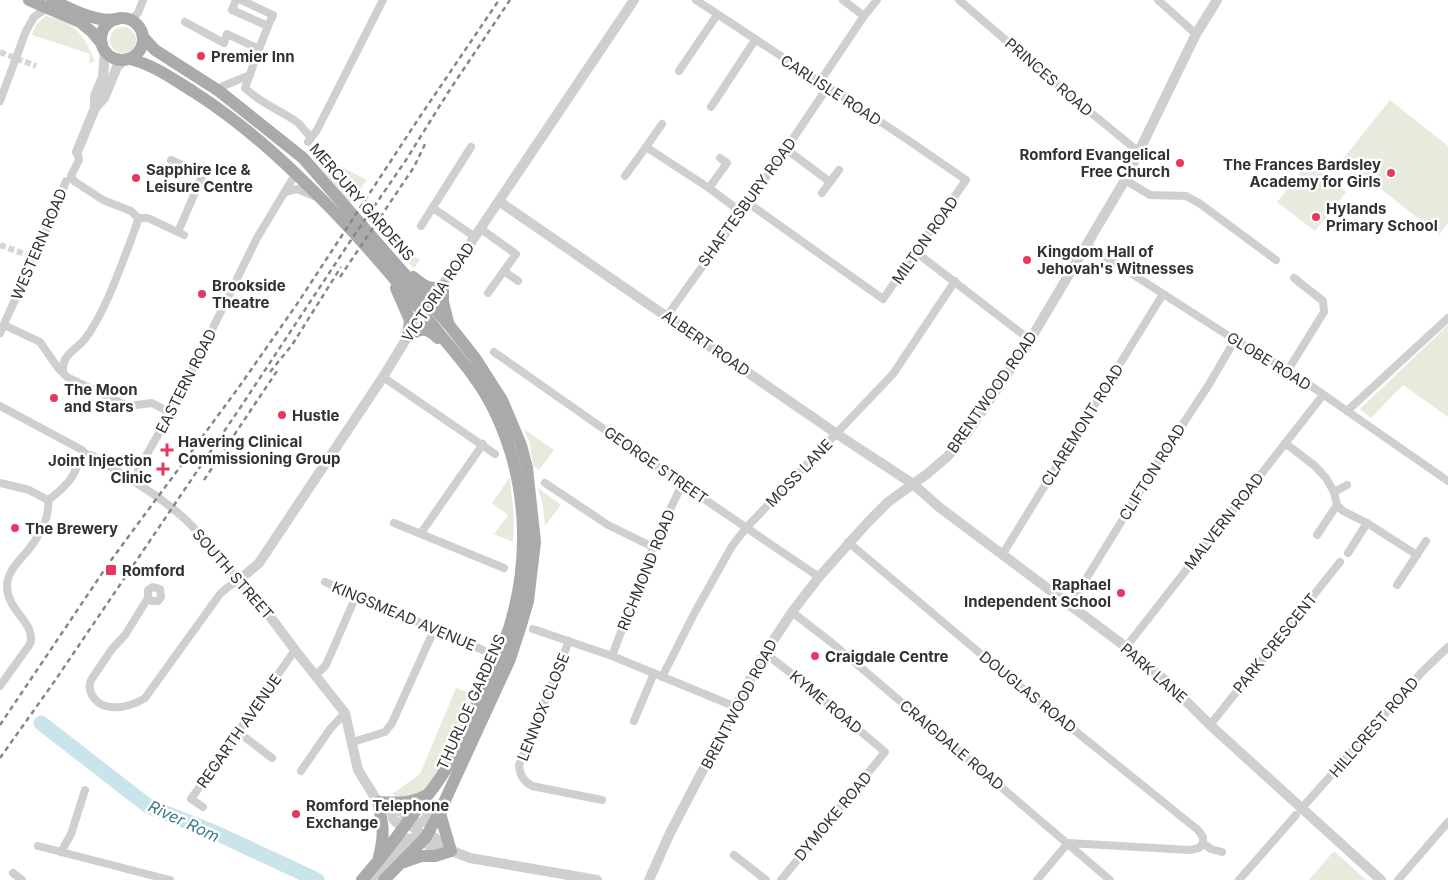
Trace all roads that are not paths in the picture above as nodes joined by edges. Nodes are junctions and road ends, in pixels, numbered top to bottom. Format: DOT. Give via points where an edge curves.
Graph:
graph roads {
  1 [pos="29,0"];
  2 [pos="143,0"];
  3 [pos="236,0"];
  4 [pos="241,0"];
  5 [pos="383,0"];
  6 [pos="634,0"];
  7 [pos="696,0"];
  8 [pos="843,0"];
  9 [pos="877,0"];
  10 [pos="959,0"];
  11 [pos="1217,0"];
  12 [pos="1161,1"];
  13 [pos="50,4"];
  14 [pos="717,15"];
  15 [pos="864,16"];
  16 [pos="117,19"];
  17 [pos="131,20"];
  18 [pos="184,22"];
  19 [pos="268,26"];
  20 [pos="1196,34"];
  21 [pos="143,37"];
  22 [pos="755,40"];
  23 [pos="104,48"];
  24 [pos="259,49"];
  25 [pos="127,60"];
  26 [pos="679,71"];
  27 [pos="250,75"];
  28 [pos="819,82"];
  29 [pos="827,88"];
  30 [pos="219,91"];
  31 [pos="0,101"];
  32 [pos="711,107"];
  33 [pos="95,108"];
  34 [pos="662,124"];
  35 [pos="283,142"];
  36 [pos="471,147"];
  37 [pos="646,147"];
  38 [pos="786,149"];
  39 [pos="77,152"];
  40 [pos="1139,152"];
  41 [pos="720,158"];
  42 [pos="171,160"];
  43 [pos="839,170"];
  44 [pos="296,173"];
  45 [pos="625,176"];
  46 [pos="69,179"];
  47 [pos="966,180"];
  48 [pos="1125,180"];
  49 [pos="830,182"];
  50 [pos="709,188"];
  51 [pos="285,192"];
  52 [pos="822,193"];
  53 [pos="323,200"];
  54 [pos="500,202"];
  55 [pos="748,203"];
  56 [pos="433,208"];
  57 [pos="741,212"];
  58 [pos="138,218"];
  59 [pos="421,226"];
  60 [pos="478,233"];
  61 [pos="1087,246"];
  62 [pos="917,253"];
  63 [pos="386,255"];
  64 [pos="1276,260"];
  65 [pos="385,268"];
  66 [pos="504,271"];
  67 [pos="1294,278"];
  68 [pos="518,281"];
  69 [pos="955,281"];
  70 [pos="443,286"];
  71 [pos="488,293"];
  72 [pos="1163,294"];
  73 [pos="427,309"];
  74 [pos="667,316"];
  75 [pos="1448,318"];
  76 [pos="4,325"];
  77 [pos="449,325"];
  78 [pos="0,333"];
  79 [pos="408,336"];
  80 [pos="1030,340"];
  81 [pos="1235,340"];
  82 [pos="455,353"];
  83 [pos="491,362"];
  84 [pos="1288,370"];
  85 [pos="63,372"];
  86 [pos="383,377"];
  87 [pos="1323,395"];
  88 [pos="0,406"];
  89 [pos="1347,411"];
  90 [pos="171,413"];
  91 [pos="837,434"];
  92 [pos="1284,443"];
  93 [pos="483,444"];
  94 [pos="495,454"];
  95 [pos="87,455"];
  96 [pos="1448,481"];
  97 [pos="0,483"];
  98 [pos="545,483"];
  99 [pos="140,484"];
  100 [pos="682,484"];
  101 [pos="913,484"];
  102 [pos="1347,485"];
  103 [pos="1334,492"];
  104 [pos="48,500"];
  105 [pos="1337,505"];
  106 [pos="394,523"];
  107 [pos="1366,523"];
  108 [pos="746,528"];
  109 [pos="421,533"];
  110 [pos="1317,535"];
  111 [pos="1426,541"];
  112 [pos="848,542"];
  113 [pos="653,547"];
  114 [pos="1348,553"];
  115 [pos="1002,555"];
  116 [pos="1417,555"];
  117 [pos="1340,562"];
  118 [pos="504,568"];
  119 [pos="819,577"];
  120 [pos="239,580"];
  121 [pos="324,582"];
  122 [pos="1397,585"];
  123 [pos="356,596"];
  124 [pos="148,598"];
  125 [pos="1070,605"];
  126 [pos="792,612"];
  127 [pos="533,629"];
  128 [pos="434,630"];
  129 [pos="569,641"];
  130 [pos="1126,647"];
  131 [pos="1448,647"];
  132 [pos="295,650"];
  133 [pos="483,650"];
  134 [pos="765,653"];
  135 [pos="612,656"];
  136 [pos="654,673"];
  137 [pos="316,675"];
  138 [pos="662,677"];
  139 [pos="0,686"];
  140 [pos="736,707"];
  141 [pos="345,713"];
  142 [pos="634,721"];
  143 [pos="1210,725"];
  144 [pos="238,732"];
  145 [pos="353,742"];
  146 [pos="885,752"];
  147 [pos="272,758"];
  148 [pos="301,771"];
  149 [pos="85,790"];
  150 [pos="429,794"];
  151 [pos="602,800"];
  152 [pos="378,802"];
  153 [pos="442,806"];
  154 [pos="203,807"];
  155 [pos="1299,812"];
  156 [pos="1448,822"];
  157 [pos="408,823"];
  158 [pos="426,837"];
  159 [pos="1068,843"];
  160 [pos="1203,843"];
  161 [pos="38,846"];
  162 [pos="447,849"];
  163 [pos="61,852"];
  164 [pos="1222,852"];
  165 [pos="1250,854"];
  166 [pos="734,855"];
  167 [pos="1258,859"];
  168 [pos="378,861"];
  169 [pos="401,864"];
  170 [pos="13,873"];
  171 [pos="22,880"];
  172 [pos="170,880"];
  173 [pos="362,880"];
  174 [pos="370,880"];
  175 [pos="384,880"];
  176 [pos="597,880"];
  177 [pos="649,880"];
  178 [pos="766,880"];
  179 [pos="781,880"];
  180 [pos="1037,880"];
  181 [pos="1110,880"];
  182 [pos="1239,880"];
  183 [pos="1381,880"];
  184 [pos="1398,880"];
  1 -- 13 [label="main road"];
  2 -- 17 [label="street"];
  3 -- 19 [label="street" via="232,10"];
  4 -- 19 [label="street" via="273,15"];
  5 -- 27 [label="street" via="317,130 309,139 299,123 254,98 245,88"];
  6 -- 54 [label="street, VICTORIA ROAD"];
  7 -- 14 [label="street, CARLISLE ROAD"];
  8 -- 15 [label="street"];
  9 -- 15 [label="street"];
  10 -- 40 [label="street, PRINCES ROAD"];
  11 -- 20 [label="street, BRENTWOOD ROAD"];
  12 -- 20 [label="street"];
  13 -- 16 [label="main road" via="107,21"];
  13 -- 23 [label="main road" via="80,22"];
  13 -- 31 [label="street" via="34,17 26,31"];
  14 -- 22 [label="street, CARLISLE ROAD"];
  14 -- 26 [label="street"];
  15 -- 28 [label="street"];
  16 -- 17 [label="main road"];
  16 -- 23 [label="main road" via="104,29"];
  17 -- 21 [label="main road" via="138,25"];
  18 -- 24 [label="street" via="224,43 227,34"];
  19 -- 24 [label="street"];
  20 -- 40 [label="street, BRENTWOOD ROAD"];
  21 -- 25 [label="main road" via="139,52"];
  21 -- 30 [label="main road, MERCURY GARDENS" via="155,50"];
  22 -- 28 [label="street, CARLISLE ROAD"];
  22 -- 32 [label="street"];
  23 -- 25 [label="main road" via="111,57"];
  23 -- 33 [label="street, WESTERN ROAD" via="103,77 95,96"];
  24 -- 27 [label="street"];
  25 -- 33 [label="street, WESTERN ROAD" via="117,67 104,98"];
  25 -- 44 [label="main road, MERCURY GARDENS" via="151,66 209,102 240,124"];
  27 -- 30 [label="street" via="223,86"];
  28 -- 29 [label="street, CARLISLE ROAD"];
  29 -- 38 [label="street, SHAFTESBURY ROAD"];
  29 -- 47 [label="street, CARLISLE ROAD"];
  30 -- 35 [label="main road, MERCURY GARDENS"];
  33 -- 39 [label="street, WESTERN ROAD"];
  34 -- 37 [label="street"];
  35 -- 44 [label="main road" via="294,161"];
  35 -- 63 [label="main road, MERCURY GARDENS" via="303,158 347,206"];
  36 -- 56 [label="street"];
  37 -- 45 [label="street"];
  37 -- 50 [label="street"];
  38 -- 49 [label="street"];
  38 -- 55 [label="street, SHAFTESBURY ROAD"];
  39 -- 46 [label="street, WESTERN ROAD" via="79,160"];
  40 -- 48 [label="street, BRENTWOOD ROAD"];
  41 -- 50 [label="street" via="727,163"];
  42 -- 58 [label="street" via="202,174 181,233 148,218"];
  43 -- 49 [label="street"];
  44 -- 51 [label="street, EASTERN ROAD"];
  44 -- 53 [label="main road, MERCURY GARDENS"];
  46 -- 58 [label="street" via="103,200 131,210"];
  46 -- 76 [label="street, WESTERN ROAD"];
  47 -- 62 [label="street, MILTON ROAD"];
  48 -- 61 [label="street, BRENTWOOD ROAD"];
  48 -- 64 [label="street" via="1150,195 1186,196 1199,202"];
  49 -- 52 [label="street"];
  50 -- 57 [label="street"];
  51 -- 53 [label="street" via="297,189"];
  51 -- 90 [label="street, EASTERN ROAD" via="257,238"];
  53 -- 65 [label="main road, MERCURY GARDENS"];
  54 -- 60 [label="street, VICTORIA ROAD"];
  54 -- 74 [label="street, ALBERT ROAD"];
  55 -- 57 [label="street, SHAFTESBURY ROAD"];
  55 -- 62 [label="street, MILTON ROAD" via="883,299"];
  56 -- 59 [label="street"];
  56 -- 60 [label="street"];
  57 -- 74 [label="street, SHAFTESBURY ROAD"];
  58 -- 85 [label="street" via="100,314 85,339 68,354"];
  60 -- 66 [label="street" via="516,254"];
  60 -- 70 [label="street, VICTORIA ROAD"];
  61 -- 72 [label="street, GLOBE ROAD"];
  61 -- 80 [label="street, BRENTWOOD ROAD"];
  62 -- 69 [label="street"];
  63 -- 70 [label="main road" via="424,286"];
  63 -- 73 [label="main road, MERCURY GARDENS"];
  65 -- 73 [label="main road, MERCURY GARDENS"];
  65 -- 79 [label="main road" via="407,313 410,324"];
  66 -- 68 [label="street"];
  66 -- 71 [label="street"];
  67 -- 84 [label="street" via="1323,301 1324,312"];
  69 -- 80 [label="street"];
  69 -- 91 [label="street, MOSS LANE" via="893,374"];
  70 -- 73 [label="street, VICTORIA ROAD"];
  70 -- 77 [label="main road"];
  72 -- 81 [label="street, GLOBE ROAD"];
  72 -- 115 [label="street, CLAREMONT ROAD"];
  73 -- 77 [label="main road, THURLOE GARDENS"];
  73 -- 79 [label="street, VICTORIA ROAD"];
  73 -- 82 [label="main road, THURLOE GARDENS"];
  74 -- 91 [label="street, ALBERT ROAD"];
  75 -- 89 [label="street"];
  76 -- 78 [label="street, WESTERN ROAD"];
  76 -- 85 [label="street" via="40,342"];
  77 -- 153 [label="main road, THURLOE GARDENS" via="502,400 521,445 527,468 535,542 528,601 510,658"];
  79 -- 82 [label="main road" via="418,330 431,331"];
  79 -- 86 [label="street, VICTORIA ROAD"];
  80 -- 101 [label="street, BRENTWOOD ROAD" via="966,435 947,457"];
  81 -- 84 [label="street, GLOBE ROAD"];
  81 -- 125 [label="street, CLIFTON ROAD"];
  82 -- 150 [label="main road, THURLOE GARDENS" via="475,377 494,410 511,453 521,496 524,542 517,596 503,645 458,748"];
  83 -- 100 [label="street, GEORGE STREET" via="495,353"];
  84 -- 87 [label="street, GLOBE ROAD"];
  85 -- 90 [label="street" via="124,405 152,403"];
  86 -- 93 [label="street"];
  86 -- 120 [label="street, VICTORIA ROAD" via="259,564"];
  87 -- 89 [label="street, GLOBE ROAD"];
  87 -- 92 [label="street, MALVERN ROAD"];
  88 -- 95 [label="street, SOUTH STREET"];
  89 -- 96 [label="street, GLOBE ROAD"];
  90 -- 99 [label="street, EASTERN ROAD" via="138,470"];
  91 -- 101 [label="street, ALBERT ROAD"];
  91 -- 108 [label="street, MOSS LANE"];
  92 -- 103 [label="street" via="1314,466"];
  92 -- 130 [label="street, MALVERN ROAD"];
  93 -- 94 [label="street"];
  93 -- 109 [label="street"];
  95 -- 99 [label="street, SOUTH STREET"];
  95 -- 104 [label="street" via="70,480"];
  97 -- 104 [label="street" via="29,490"];
  98 -- 113 [label="street" via="608,525"];
  99 -- 120 [label="street, SOUTH STREET" via="186,520"];
  100 -- 108 [label="street, GEORGE STREET"];
  100 -- 113 [label="street, RICHMOND ROAD"];
  101 -- 112 [label="street, BRENTWOOD ROAD" via="885,505"];
  101 -- 115 [label="street, PARK LANE" via="939,508"];
  102 -- 103 [label="street"];
  103 -- 105 [label="street"];
  104 -- 139 [label="street" via="49,510 37,536 9,574 7,595 31,636 30,644"];
  105 -- 107 [label="street"];
  105 -- 110 [label="street"];
  106 -- 109 [label="street"];
  107 -- 114 [label="street"];
  107 -- 116 [label="street"];
  108 -- 119 [label="street, GEORGE STREET"];
  108 -- 138 [label="street, MOSS LANE" via="732,546"];
  109 -- 118 [label="street"];
  111 -- 116 [label="street"];
  112 -- 119 [label="street, BRENTWOOD ROAD"];
  112 -- 160 [label="street, DOUGLAS ROAD" via="1198,830"];
  113 -- 135 [label="street, RICHMOND ROAD"];
  115 -- 125 [label="street, PARK LANE"];
  116 -- 122 [label="street"];
  117 -- 143 [label="street, PARK CRESCENT"];
  119 -- 126 [label="street, BRENTWOOD ROAD"];
  120 -- 124 [label="street" via="220,594 145,698 130,705 111,707 102,704 91,694 92,680"];
  120 -- 132 [label="street, SOUTH STREET"];
  121 -- 123 [label="street, KINGSMEAD AVENUE"];
  123 -- 128 [label="street, KINGSMEAD AVENUE"];
  123 -- 137 [label="street" via="326,665"];
  125 -- 130 [label="street, PARK LANE"];
  126 -- 134 [label="street, BRENTWOOD ROAD"];
  126 -- 159 [label="street, CRAIGDALE ROAD"];
  127 -- 129 [label="street"];
  128 -- 133 [label="street, KINGSMEAD AVENUE"];
  128 -- 145 [label="street" via="392,723 385,732"];
  129 -- 135 [label="street"];
  129 -- 151 [label="street, LENNOX CLOSE" via="519,765 520,772 524,782 532,786"];
  130 -- 143 [label="street, PARK LANE"];
  131 -- 155 [label="street, HILLCREST ROAD" via="1422,672"];
  132 -- 137 [label="street, SOUTH STREET"];
  132 -- 144 [label="street, REGARTH AVENUE"];
  134 -- 140 [label="street, BRENTWOOD ROAD"];
  134 -- 146 [label="street, KYME ROAD"];
  135 -- 136 [label="street"];
  136 -- 138 [label="street"];
  136 -- 142 [label="street"];
  137 -- 141 [label="street, SOUTH STREET"];
  138 -- 140 [label="street"];
  140 -- 177 [label="street, BRENTWOOD ROAD"];
  141 -- 145 [label="street, SOUTH STREET"];
  141 -- 148 [label="street"];
  143 -- 155 [label="street, PARK LANE"];
  144 -- 147 [label="street"];
  144 -- 154 [label="street, REGARTH AVENUE" via="191,799"];
  145 -- 152 [label="street, SOUTH STREET" via="358,770"];
  146 -- 179 [label="street, DYMOKE ROAD"];
  149 -- 163 [label="street" via="71,834"];
  150 -- 152 [label="main road" via="403,804"];
  150 -- 157 [label="main road, THURLOE GARDENS"];
  152 -- 157 [label="street, SOUTH STREET" via="392,811 400,811"];
  152 -- 168 [label="main road" via="384,838"];
  153 -- 157 [label="street" via="433,807 422,822"];
  153 -- 158 [label="main road, THURLOE GARDENS"];
  153 -- 162 [label="main road"];
  155 -- 167 [label="street, HILLCREST ROAD"];
  155 -- 183 [label="street, PARK LANE"];
  156 -- 184 [label="street"];
  157 -- 158 [label="street, SOUTH STREET"];
  157 -- 168 [label="main road, THURLOE GARDENS"];
  158 -- 162 [label="street, SOUTH STREET" via="431,847"];
  158 -- 169 [label="main road, THURLOE GARDENS"];
  158 -- 174 [label="street" via="408,839"];
  159 -- 160 [label="street" via="1190,850"];
  159 -- 180 [label="street"];
  159 -- 181 [label="street, CRAIGDALE ROAD"];
  160 -- 164 [label="street"];
  161 -- 163 [label="street"];
  162 -- 169 [label="main road" via="435,856 421,856"];
  162 -- 176 [label="street, SOUTH STREET" via="470,858"];
  163 -- 172 [label="street"];
  165 -- 167 [label="street"];
  166 -- 178 [label="street"];
  167 -- 182 [label="street, HILLCREST ROAD"];
  168 -- 173 [label="main road, THURLOE GARDENS"];
  169 -- 175 [label="main road, THURLOE GARDENS"];
  170 -- 171 [label="street"];
}
